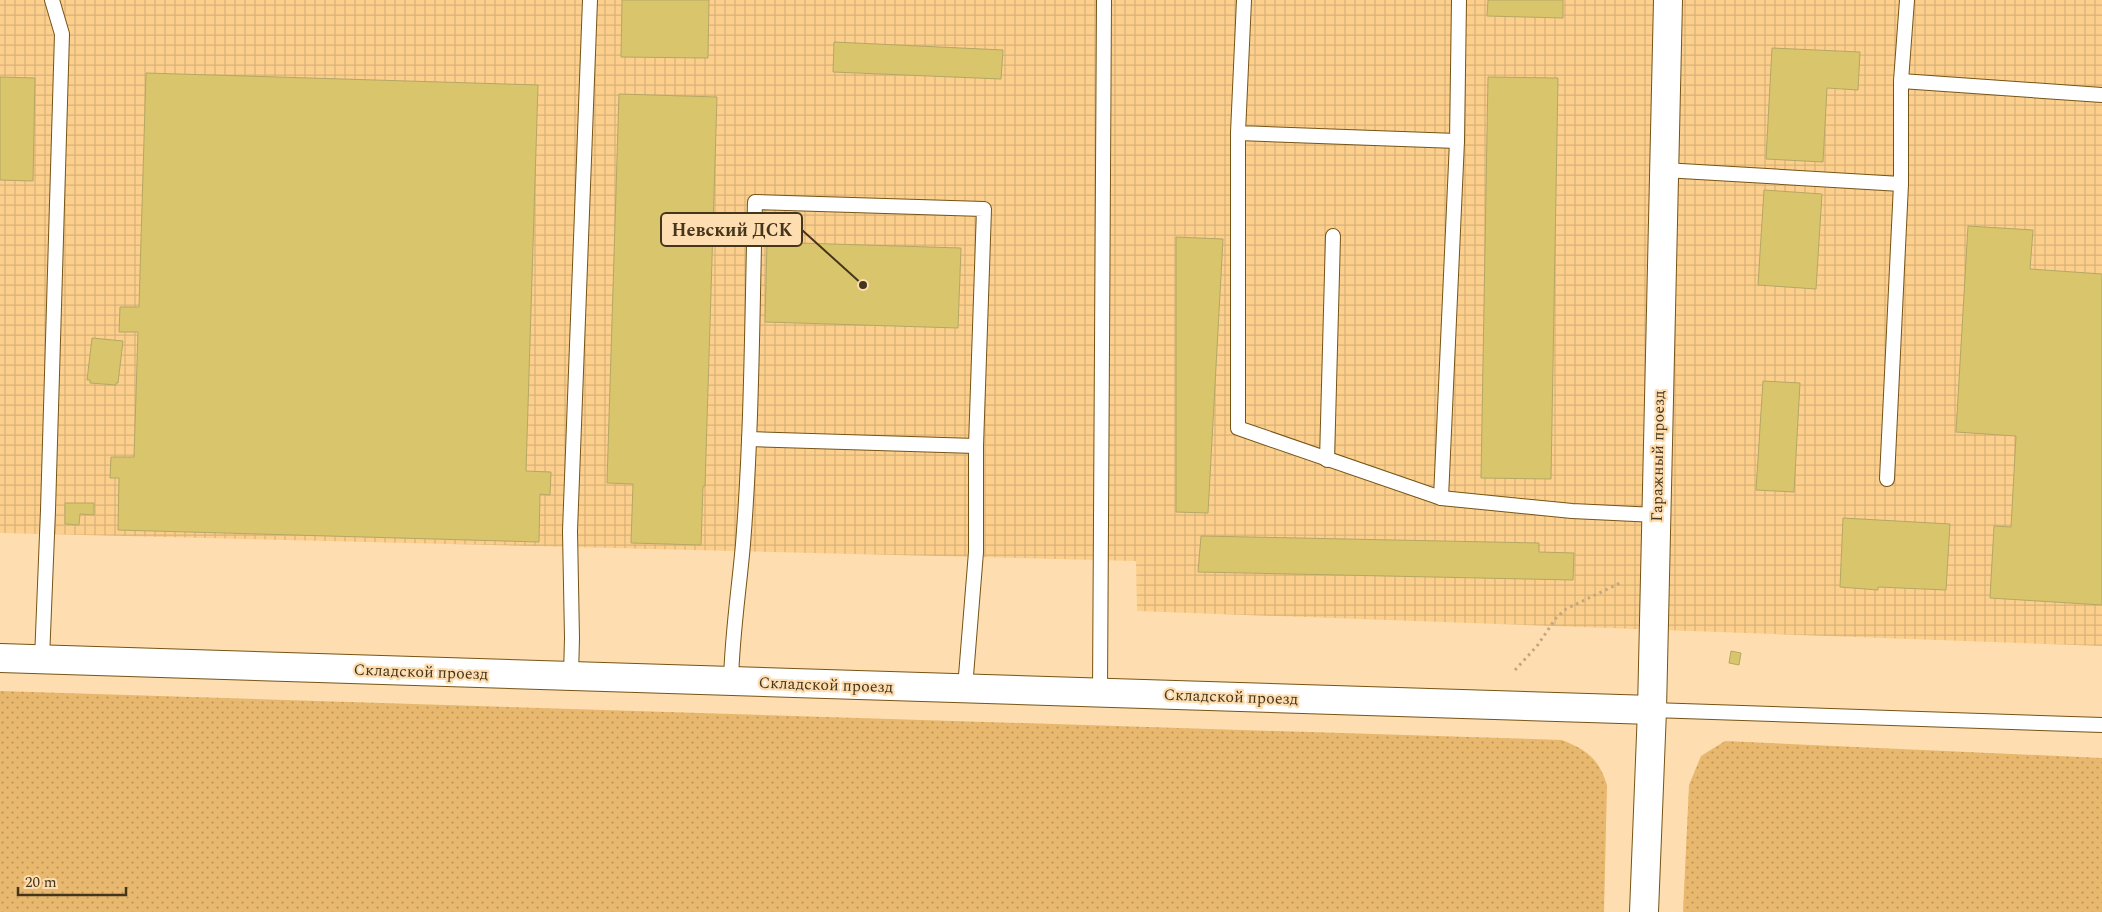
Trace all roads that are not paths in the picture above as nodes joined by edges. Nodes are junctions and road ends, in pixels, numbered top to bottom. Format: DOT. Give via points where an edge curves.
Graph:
graph roads {
  1 [pos="52,0"];
  2 [pos="590,0"];
  3 [pos="1104,0"];
  4 [pos="1244,0"];
  5 [pos="1459,0"];
  6 [pos="1668,0"];
  7 [pos="1907,0"];
  8 [pos="1901,80"];
  9 [pos="2102,95"];
  10 [pos="1238,133"];
  11 [pos="1457,140"];
  12 [pos="1664,170"];
  13 [pos="1901,184"];
  14 [pos="1333,236"];
  15 [pos="749,439"];
  16 [pos="976,446"];
  17 [pos="1327,460"];
  18 [pos="1887,479"];
  19 [pos="1441,498"];
  20 [pos="1656,515"];
  21 [pos="0,658"];
  22 [pos="42,659"];
  23 [pos="571,675"];
  24 [pos="731,681"];
  25 [pos="965,688"];
  26 [pos="1100,692"];
  27 [pos="1652,710"];
  28 [pos="2102,724"];
  29 [pos="1644,912"];
  1 -- 22 [label="lane" via="62,34"];
  2 -- 23 [label="lane" via="570,522"];
  3 -- 26 [label="lane"];
  4 -- 10 [label="lane"];
  5 -- 11 [label="lane"];
  6 -- 12 [label="street, Гаражный проезд"];
  7 -- 8 [label="lane"];
  8 -- 9 [label="lane"];
  8 -- 13 [label="lane"];
  10 -- 11 [label="lane"];
  10 -- 17 [label="lane" via="1238,428"];
  11 -- 19 [label="lane"];
  12 -- 13 [label="lane"];
  12 -- 20 [label="street, Гаражный проезд"];
  13 -- 18 [label="lane"];
  14 -- 17 [label="lane"];
  15 -- 16 [label="lane"];
  15 -- 16 [label="lane" via="755,202 984,210"];
  15 -- 24 [label="lane"];
  16 -- 25 [label="lane" via="976,552"];
  17 -- 19 [label="lane"];
  19 -- 20 [label="lane" via="1572,511"];
  20 -- 27 [label="street, Гаражный проезд"];
  21 -- 22 [label="street, Складской проезд"];
  22 -- 23 [label="street, Складской проезд"];
  23 -- 24 [label="street, Складской проезд"];
  24 -- 25 [label="street, Складской проезд"];
  25 -- 26 [label="street, Складской проезд"];
  26 -- 27 [label="street, Складской проезд"];
  27 -- 28 [label="lane"];
  27 -- 29 [label="street, Гаражный проезд"];
}
